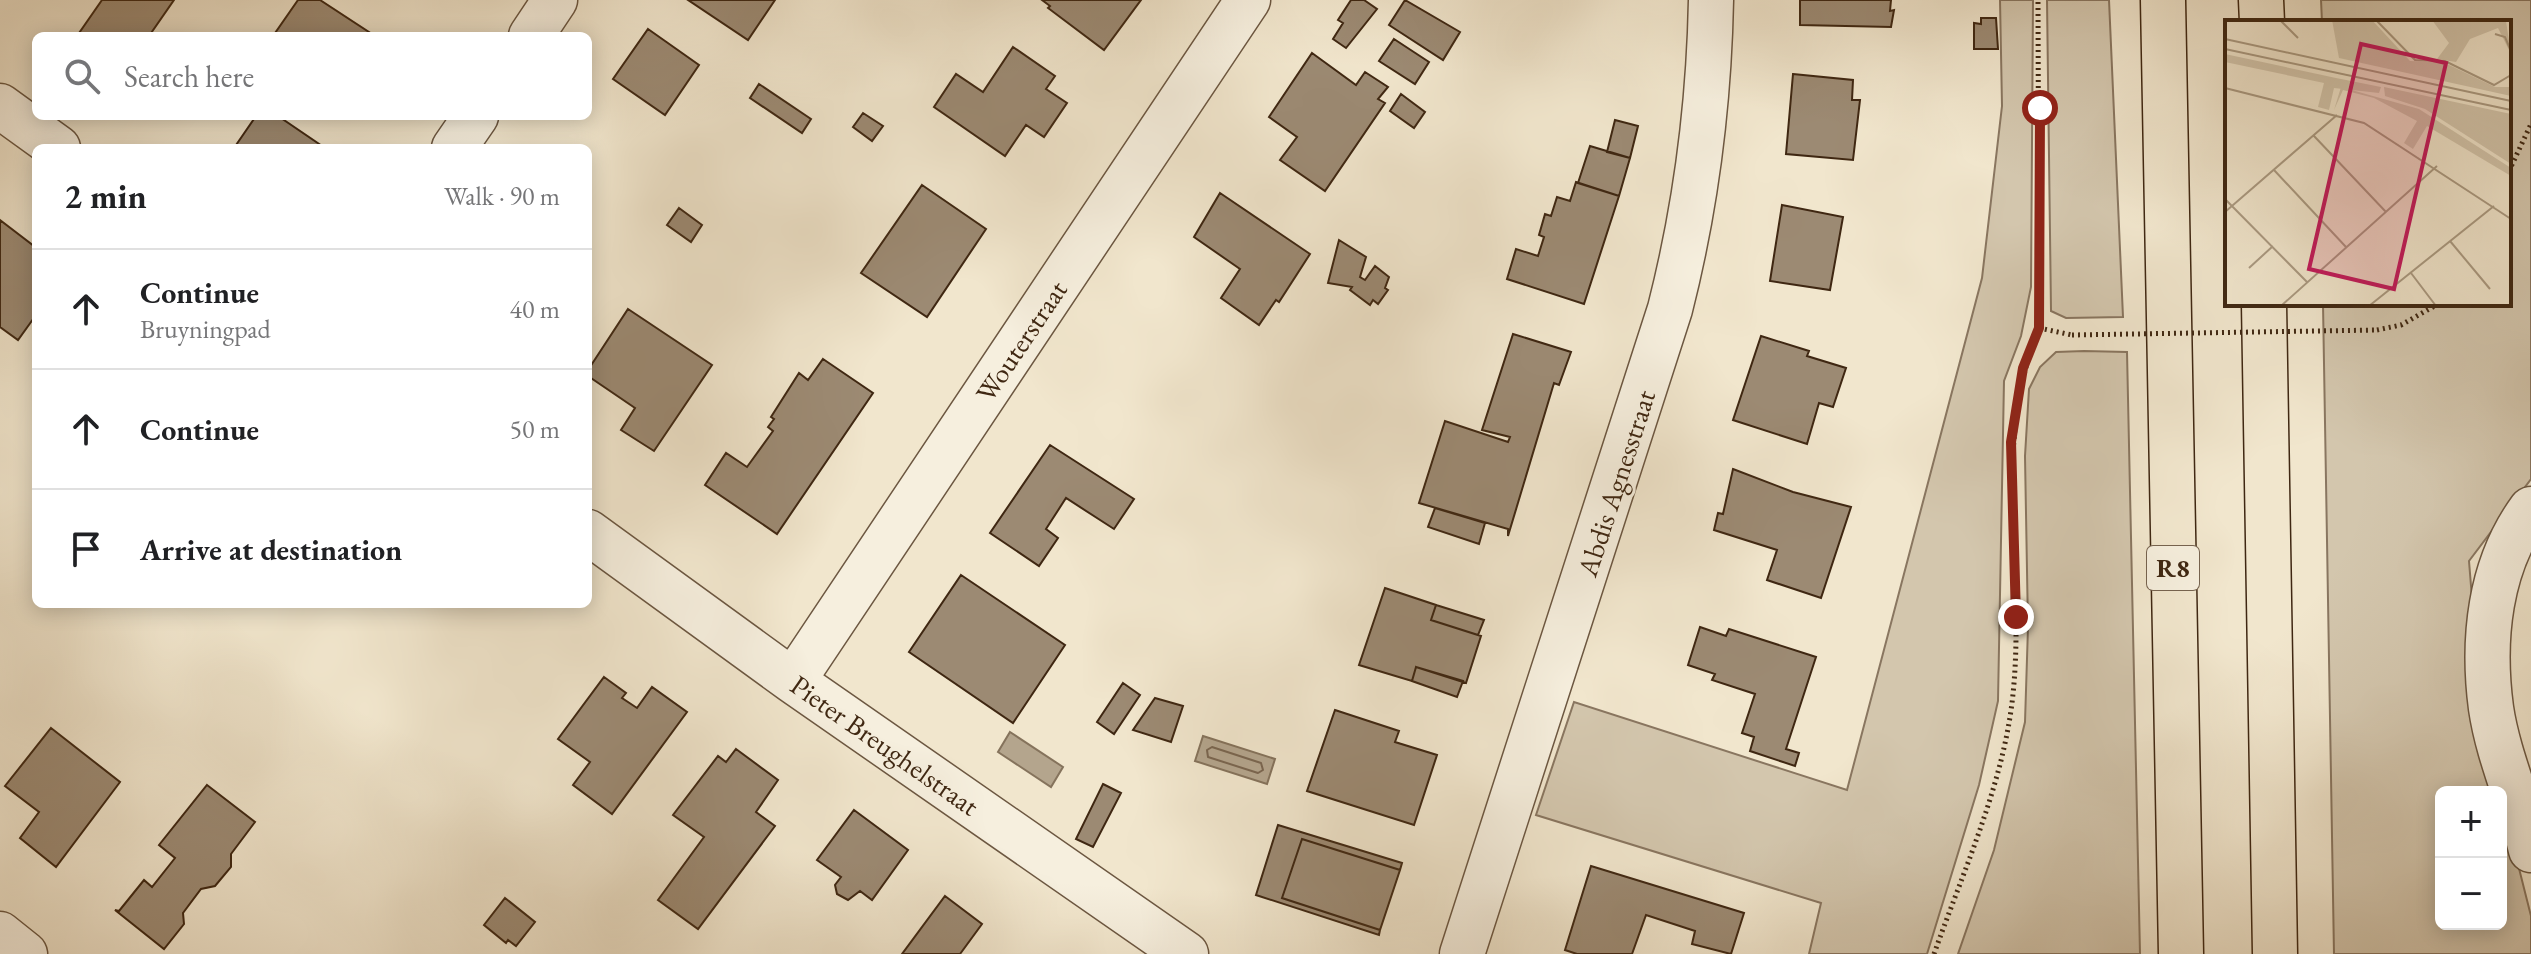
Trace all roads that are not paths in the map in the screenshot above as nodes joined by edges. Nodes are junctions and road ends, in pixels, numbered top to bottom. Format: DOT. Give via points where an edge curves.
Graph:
graph roads {
  1 [pos="555,0"];
  2 [pos="1248,0"];
  3 [pos="1711,0"];
  4 [pos="2163,0"];
  5 [pos="2261,0"];
  6 [pos="2262,20"];
  7 [pos="534,32"];
  8 [pos="0,106"];
  9 [pos="473,120"];
  10 [pos="52,144"];
  11 [pos="457,144"];
  12 [pos="2264,306"];
  13 [pos="2531,509"];
  14 [pos="592,535"];
  15 [pos="793,681"];
  16 [pos="2531,850"];
  17 [pos="0,934"];
  18 [pos="25,954"];
  19 [pos="1186,954"];
  20 [pos="1462,954"];
  21 [pos="2181,954"];
  22 [pos="2275,954"];
  1 -- 7 [label="street"];
  2 -- 15 [label="street, Wouterstraat"];
  3 -- 20 [label="street, Abdis Agnesstraat" via="1710,79 1700,157 1670,309"];
  4 -- 21 [label="highway, R8"];
  5 -- 6 [label="highway"];
  8 -- 10 [label="street"];
  9 -- 11 [label="street"];
  12 -- 22 [label="highway"];
  13 -- 16 [label="street" via="2503,562 2488,614 2491,710"];
  14 -- 15 [label="street, Pieter Breughelstraat"];
  15 -- 19 [label="street, Pieter Breughelstraat"];
  17 -- 18 [label="street"];
}
